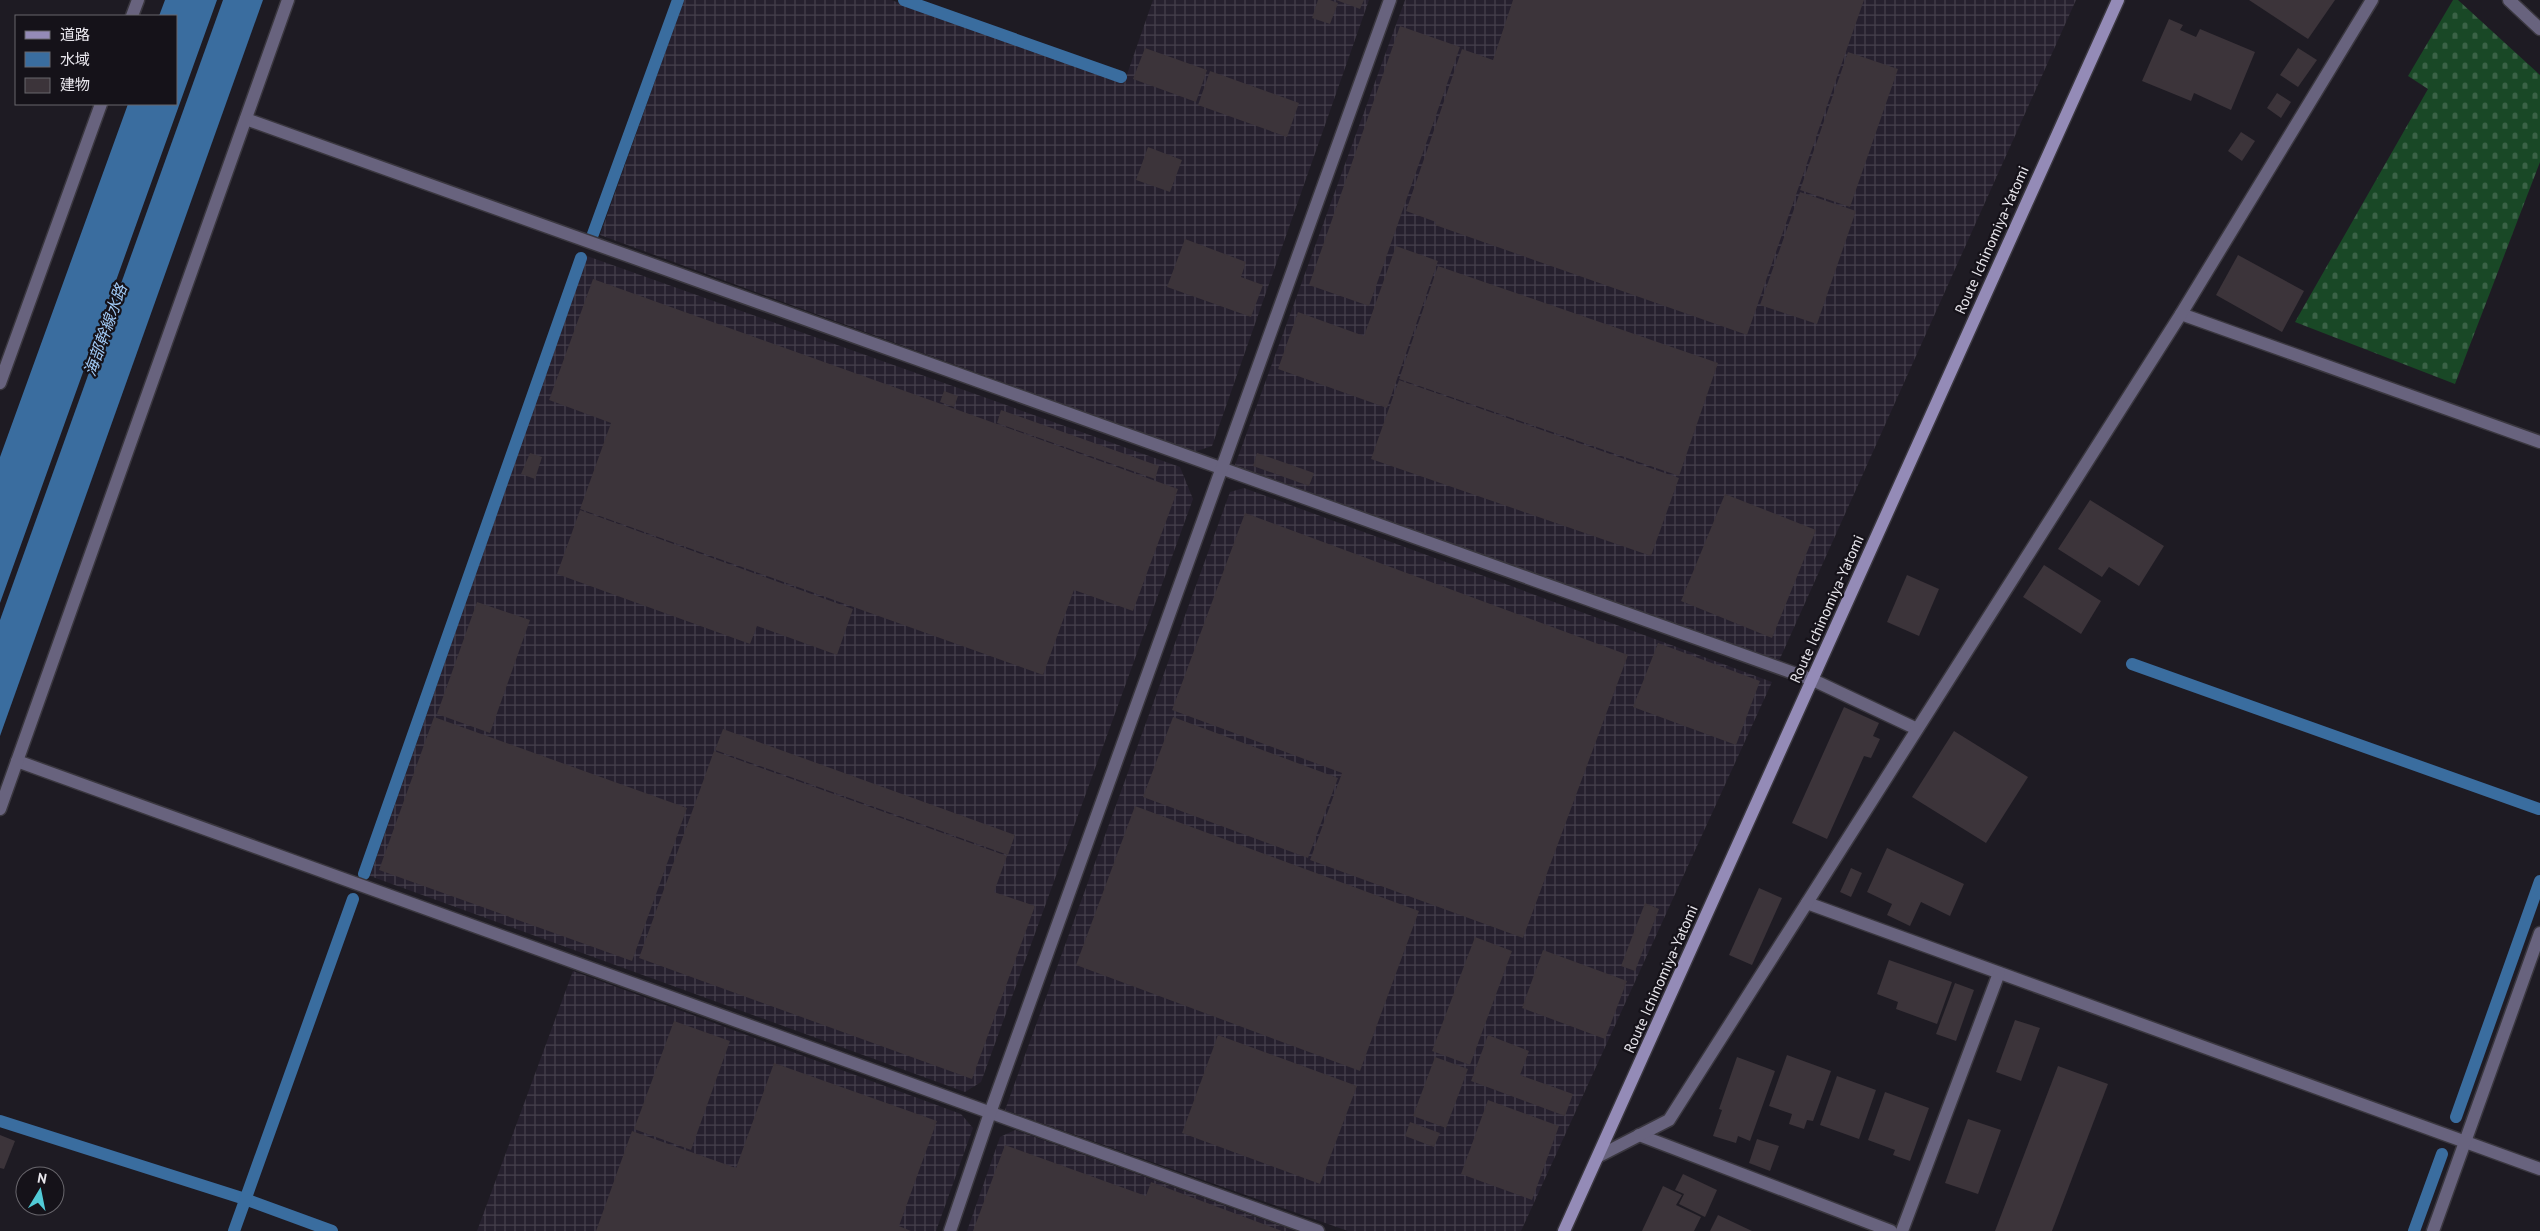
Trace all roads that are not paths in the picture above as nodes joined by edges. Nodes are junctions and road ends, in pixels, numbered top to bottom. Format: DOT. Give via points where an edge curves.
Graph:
graph roads {
  1 [pos="138,0"];
  2 [pos="288,0"];
  3 [pos="1390,0"];
  4 [pos="2118,0"];
  5 [pos="2372,0"];
  6 [pos="2509,0"];
  7 [pos="132,15"];
  8 [pos="2540,29"];
  9 [pos="101,105"];
  10 [pos="246,119"];
  11 [pos="2181,314"];
  12 [pos="0,384"];
  13 [pos="2540,442"];
  14 [pos="1222,468"];
  15 [pos="1813,680"];
  16 [pos="1917,729"];
  17 [pos="17,761"];
  18 [pos="0,809"];
  19 [pos="1807,903"];
  20 [pos="2540,933"];
  21 [pos="2000,973"];
  22 [pos="990,1113"];
  23 [pos="1639,1136"];
  24 [pos="2465,1142"];
  25 [pos="1599,1156"];
  26 [pos="2540,1169"];
  27 [pos="950,1231"];
  28 [pos="1318,1231"];
  29 [pos="1564,1231"];
  30 [pos="1891,1231"];
  31 [pos="1902,1231"];
  32 [pos="2433,1231"];
  1 -- 7 [label="street"];
  2 -- 10 [label="street"];
  3 -- 14 [label="street"];
  4 -- 15 [label="main road, Route Ichinomiya-Yatomi"];
  5 -- 11 [label="street"];
  6 -- 8 [label="street"];
  9 -- 12 [label="street"];
  10 -- 14 [label="street"];
  10 -- 17 [label="street"];
  11 -- 13 [label="street"];
  11 -- 16 [label="street"];
  14 -- 15 [label="street"];
  14 -- 22 [label="street"];
  15 -- 16 [label="street"];
  15 -- 25 [label="main road, Route Ichinomiya-Yatomi"];
  16 -- 19 [label="street"];
  17 -- 18 [label="street"];
  17 -- 22 [label="street"];
  19 -- 21 [label="street"];
  19 -- 23 [label="street" via="1669,1120"];
  20 -- 24 [label="street"];
  21 -- 24 [label="street"];
  21 -- 31 [label="street"];
  22 -- 27 [label="street"];
  22 -- 28 [label="street"];
  23 -- 25 [label="street"];
  23 -- 30 [label="street"];
  24 -- 26 [label="street"];
  24 -- 32 [label="street"];
  25 -- 29 [label="main road, Route Ichinomiya-Yatomi"];
}
